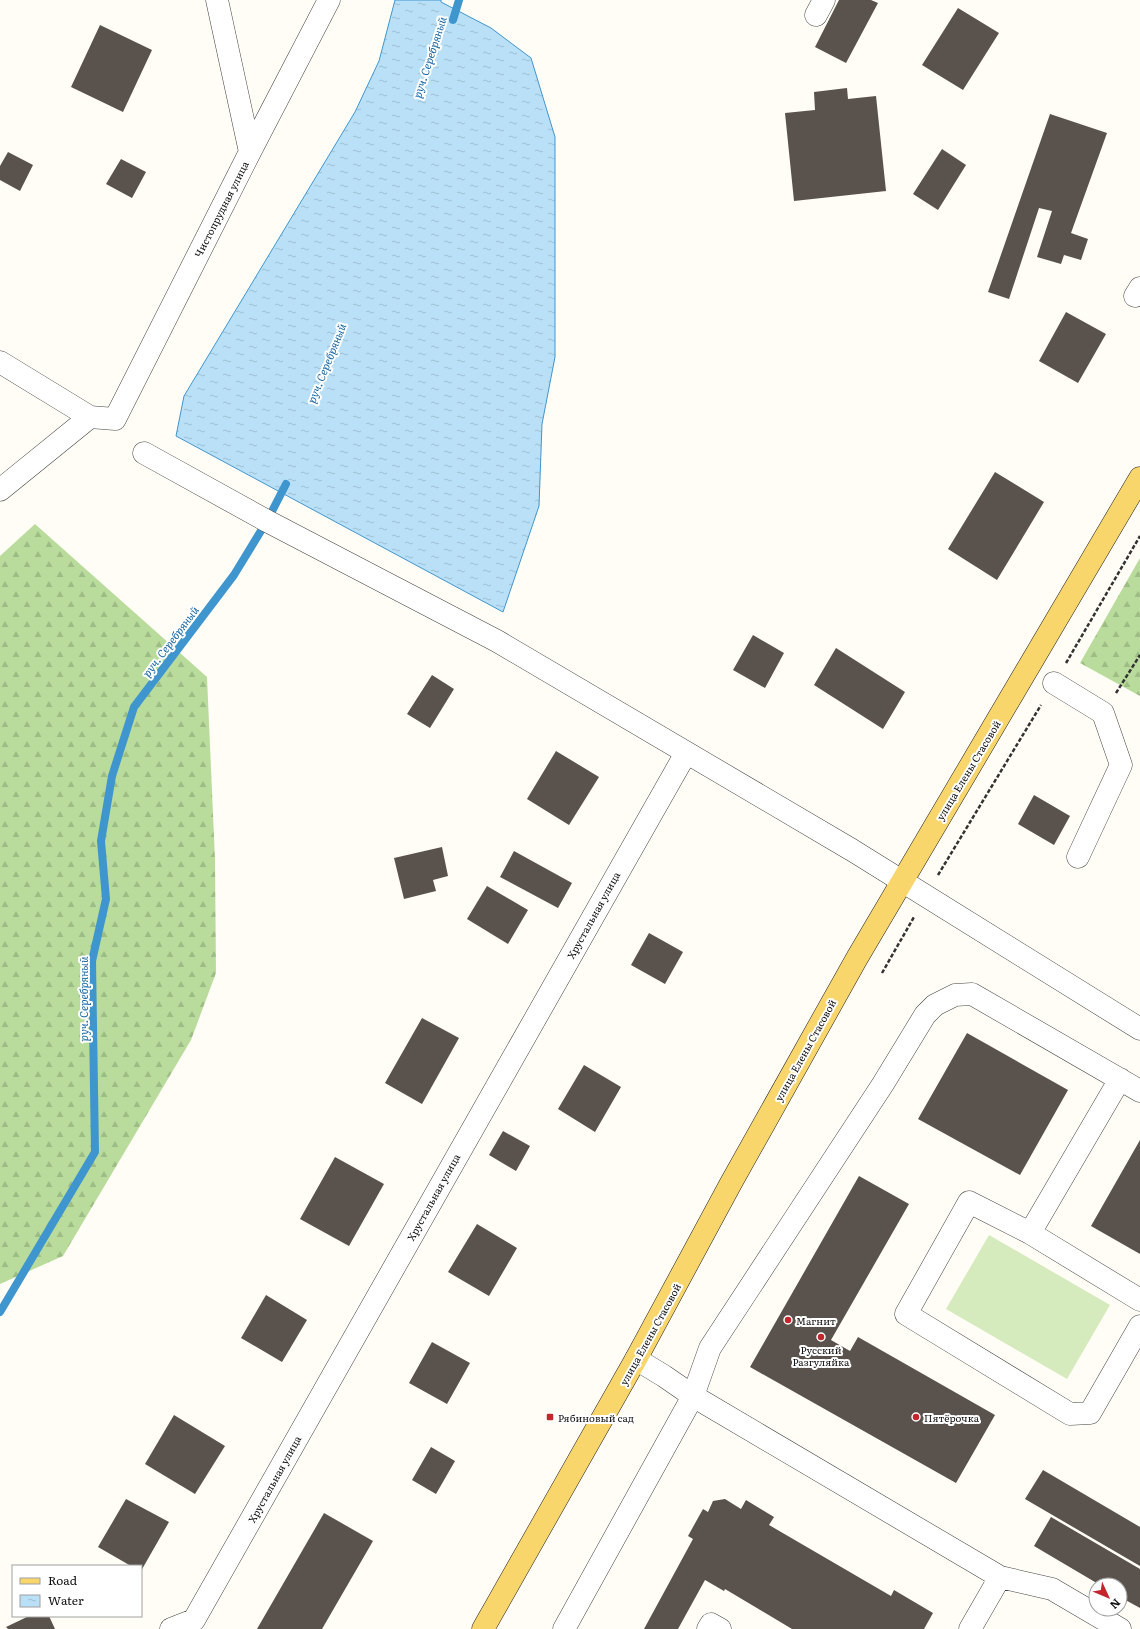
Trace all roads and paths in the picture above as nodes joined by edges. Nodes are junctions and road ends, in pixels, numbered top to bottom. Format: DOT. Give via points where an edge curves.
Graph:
graph roads {
  1 [pos="217,0"];
  2 [pos="329,0"];
  3 [pos="250,152"];
  4 [pos="0,362"];
  5 [pos="90,417"];
  6 [pos="144,453"];
  7 [pos="1140,478"];
  8 [pos="0,490"];
  9 [pos="1140,536"];
  10 [pos="1140,655"];
  11 [pos="1054,683"];
  12 [pos="1103,713"];
  13 [pos="686,753"];
  14 [pos="1078,857"];
  15 [pos="902,880"];
  16 [pos="926,896"];
  17 [pos="882,973"];
  18 [pos="1140,1029"];
  19 [pos="1120,1079"];
  20 [pos="1140,1091"];
  21 [pos="1030,1233"];
  22 [pos="1140,1300"];
  23 [pos="1140,1326"];
  24 [pos="636,1360"];
  25 [pos="693,1396"];
  26 [pos="1000,1577"];
  27 [pos="171,1629"];
  28 [pos="483,1629"];
  29 [pos="564,1629"];
  30 [pos="708,1629"];
  31 [pos="720,1629"];
  32 [pos="970,1629"];
  33 [pos="1120,1629"];
  1 -- 3 [label="street"];
  2 -- 3 [label="street, Чистопрудная улица"];
  3 -- 5 [label="street, Чистопрудная улица" via="115,419"];
  4 -- 5 [label="street"];
  5 -- 8 [label="street"];
  6 -- 13 [label="street" via="267,521 497,641"];
  7 -- 15 [label="main road, улица Елены Стасовой"];
  9 -- 11 [label="path"];
  10 -- 12 [label="path"];
  11 -- 12 [label="street"];
  11 -- 16 [label="path"];
  12 -- 14 [label="street" via="1121,765"];
  13 -- 15 [label="street"];
  13 -- 27 [label="street, Хрустальная улица" via="194,1620"];
  15 -- 16 [label="street"];
  15 -- 24 [label="main road, улица Елены Стасовой" via="735,1176"];
  16 -- 17 [label="path"];
  16 -- 18 [label="street"];
  19 -- 20 [label="street"];
  19 -- 21 [label="street"];
  19 -- 25 [label="street" via="972,994 955,995 935,1005 925,1015 883,1084 710,1348"];
  21 -- 22 [label="street"];
  21 -- 23 [label="street" via="969,1202 906,1314 1070,1414 1090,1413"];
  24 -- 25 [label="street"];
  24 -- 28 [label="main road, улица Елены Стасовой"];
  25 -- 26 [label="street"];
  25 -- 29 [label="street"];
  26 -- 32 [label="street"];
  26 -- 33 [label="street" via="1052,1589"];
  30 -- 31 [label="street" via="711,1624"];
}
